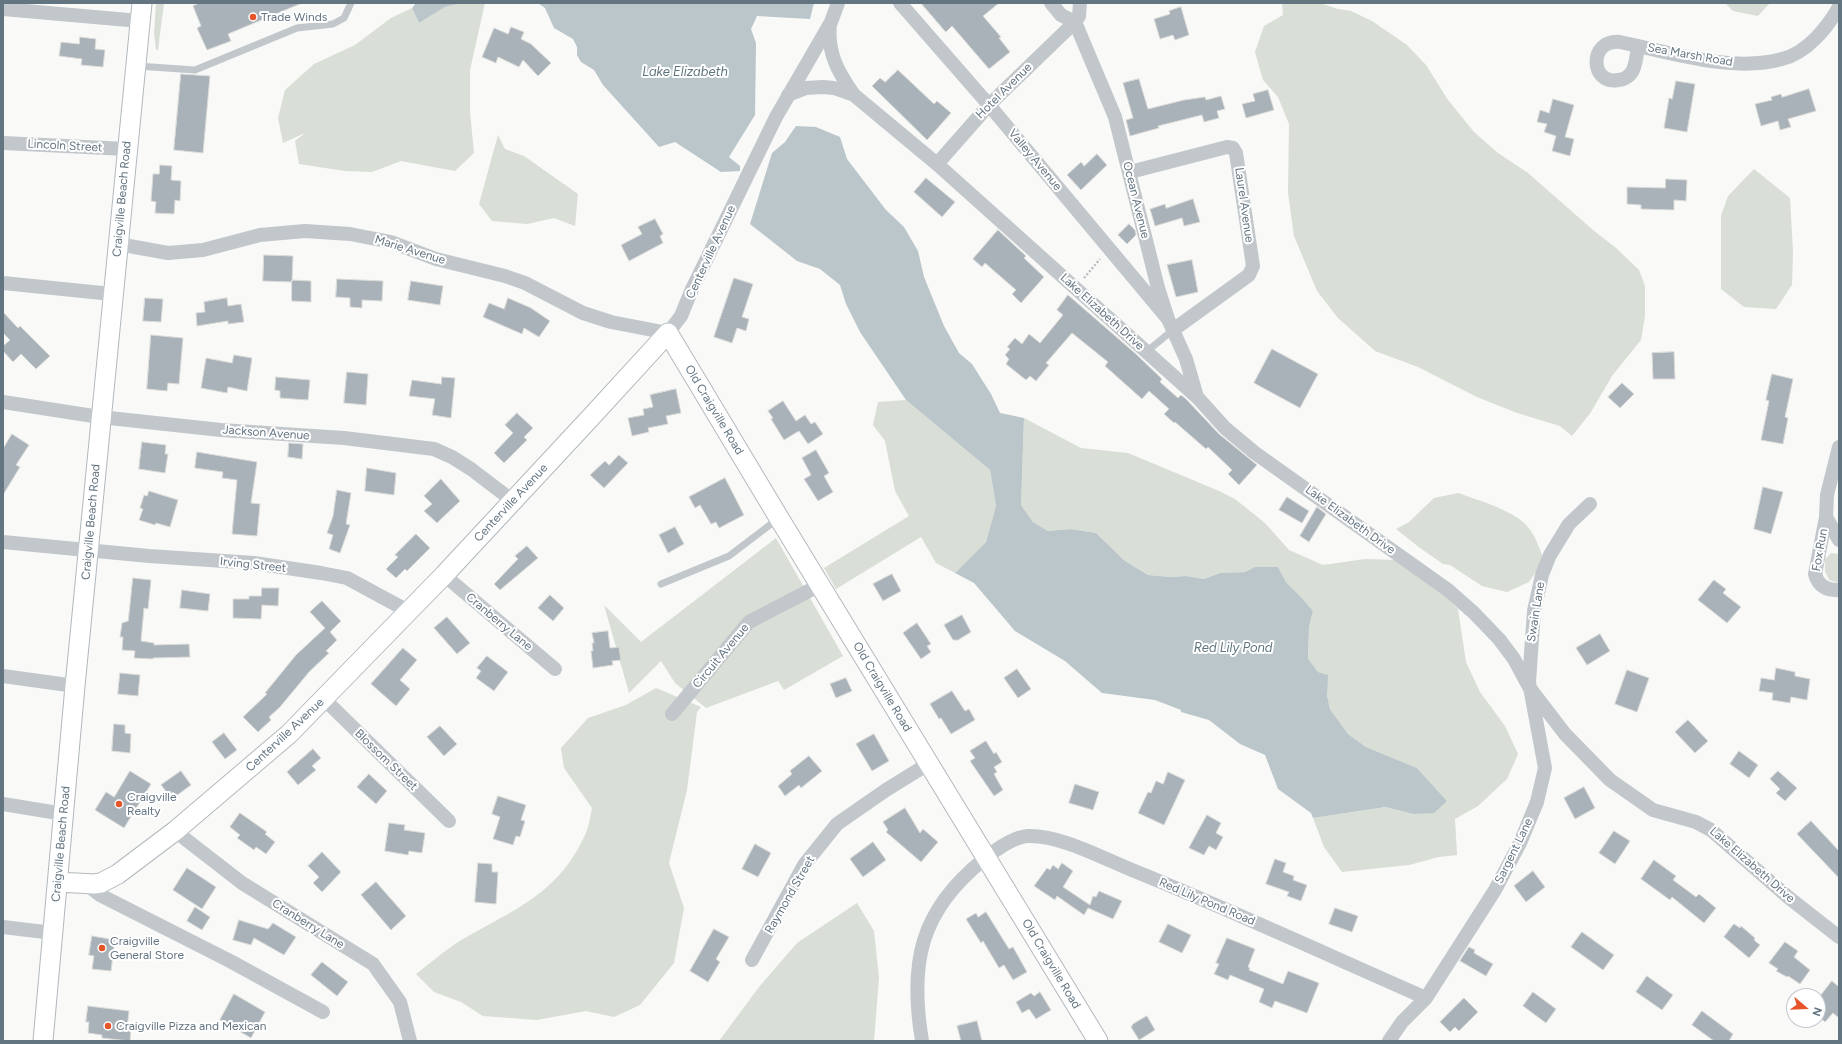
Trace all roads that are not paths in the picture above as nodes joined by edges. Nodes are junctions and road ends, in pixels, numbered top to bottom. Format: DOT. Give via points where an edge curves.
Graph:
graph roads {
  1 [pos="351,3"];
  2 [pos="838,3"];
  3 [pos="900,3"];
  4 [pos="1051,3"];
  5 [pos="1080,3"];
  6 [pos="1839,7"];
  7 [pos="3,9"];
  8 [pos="141,12"];
  9 [pos="831,22"];
  10 [pos="1075,22"];
  11 [pos="1638,46"];
  12 [pos="134,66"];
  13 [pos="788,95"];
  14 [pos="854,95"];
  15 [pos="989,105"];
  16 [pos="3,143"];
  17 [pos="127,149"];
  18 [pos="937,164"];
  19 [pos="1130,172"];
  20 [pos="118,244"];
  21 [pos="3,283"];
  22 [pos="112,294"];
  23 [pos="1171,324"];
  24 [pos="668,333"];
  25 [pos="1146,352"];
  26 [pos="1198,398"];
  27 [pos="3,402"];
  28 [pos="100,417"];
  29 [pos="1839,447"];
  30 [pos="513,502"];
  31 [pos="1590,504"];
  32 [pos="1826,517"];
  33 [pos="779,518"];
  34 [pos="1839,540"];
  35 [pos="3,542"];
  36 [pos="88,549"];
  37 [pos="444,575"];
  38 [pos="662,584"];
  39 [pos="820,585"];
  40 [pos="1839,590"];
  41 [pos="408,611"];
  42 [pos="555,669"];
  43 [pos="3,676"];
  44 [pos="74,686"];
  45 [pos="1530,687"];
  46 [pos="324,699"];
  47 [pos="672,714"];
  48 [pos="928,764"];
  49 [pos="3,804"];
  50 [pos="64,814"];
  51 [pos="448,821"];
  52 [pos="175,831"];
  53 [pos="986,858"];
  54 [pos="58,882"];
  55 [pos="86,884"];
  56 [pos="3,927"];
  57 [pos="53,933"];
  58 [pos="1839,937"];
  59 [pos="752,960"];
  60 [pos="1426,998"];
  61 [pos="323,1012"];
  62 [pos="43,1041"];
  63 [pos="410,1041"];
  64 [pos="922,1041"];
  65 [pos="1098,1041"];
  66 [pos="1389,1041"];
  1 -- 12 [label="lane" via="344,18 333,24 297,28 195,70"];
  2 -- 9 [label="street, Centerville Avenue"];
  3 -- 15 [label="street, Valley Avenue"];
  4 -- 10 [label="street" via="1060,15"];
  5 -- 10 [label="street" via="1079,16"];
  6 -- 11 [label="street, Sea Marsh Road" via="1817,37 1795,54 1782,59 1757,63 1726,62"];
  7 -- 8 [label="street"];
  8 -- 12 [label="street, Craigville Beach Road"];
  9 -- 13 [label="street, Centerville Avenue"];
  9 -- 14 [label="street, Lake Elizabeth Drive" via="829,36 832,58 840,76"];
  10 -- 15 [label="street, Hotel Avenue"];
  10 -- 19 [label="street, Ocean Avenue" via="1112,108"];
  12 -- 17 [label="street, Craigville Beach Road"];
  13 -- 14 [label="street, Lake Elizabeth Drive" via="806,88 822,87"];
  13 -- 24 [label="street, Centerville Avenue" via="681,316"];
  14 -- 18 [label="street, Lake Elizabeth Drive"];
  15 -- 18 [label="street, Hotel Avenue"];
  15 -- 23 [label="street, Valley Avenue"];
  16 -- 17 [label="street, Lincoln Street"];
  17 -- 20 [label="street, Craigville Beach Road"];
  18 -- 25 [label="street, Lake Elizabeth Drive"];
  19 -- 23 [label="street, Ocean Avenue" via="1152,264"];
  19 -- 23 [label="street, Laurel Avenue" via="1227,147 1233,148 1236,153 1252,271"];
  20 -- 22 [label="street, Craigville Beach Road"];
  20 -- 24 [label="street, Marie Avenue" via="168,253 203,250 260,235 305,231 350,234 392,242 436,259 505,276 525,283 583,313 611,322"];
  21 -- 22 [label="street"];
  22 -- 28 [label="street, Craigville Beach Road"];
  23 -- 25 [label="lane"];
  23 -- 26 [label="street, Ocean Avenue" via="1186,359"];
  24 -- 30 [label="street, Centerville Avenue"];
  24 -- 33 [label="street, Old Craigville Road"];
  25 -- 26 [label="street, Lake Elizabeth Drive"];
  26 -- 45 [label="street, Lake Elizabeth Drive" via="1225,428 1255,453 1448,590 1499,639"];
  27 -- 28 [label="street, Jackson Avenue"];
  28 -- 30 [label="street, Jackson Avenue" via="221,430 344,438 434,449 471,469"];
  28 -- 36 [label="street, Craigville Beach Road"];
  29 -- 32 [label="street, Fox Run" via="1827,495"];
  30 -- 37 [label="street, Centerville Avenue"];
  31 -- 45 [label="street, Swain Lane" via="1559,537 1542,575 1534,611"];
  32 -- 34 [label="street, Fox Run"];
  32 -- 40 [label="street, Fox Run" via="1815,574 1818,582 1825,588"];
  33 -- 38 [label="lane" via="729,556"];
  33 -- 39 [label="street, Old Craigville Road"];
  35 -- 36 [label="street, Irving Street"];
  36 -- 41 [label="street, Irving Street" via="254,563 347,578"];
  36 -- 44 [label="street, Craigville Beach Road"];
  37 -- 41 [label="street, Centerville Avenue"];
  37 -- 42 [label="street, Cranberry Lane"];
  39 -- 47 [label="street, Circuit Avenue" via="749,622"];
  39 -- 48 [label="street, Old Craigville Road"];
  41 -- 46 [label="street, Centerville Avenue"];
  43 -- 44 [label="street"];
  44 -- 50 [label="street, Craigville Beach Road"];
  45 -- 58 [label="street, Lake Elizabeth Drive" via="1565,734 1610,780 1653,810 1700,824 1711,830 1794,902"];
  45 -- 60 [label="street, Sargent Lane" via="1545,768 1537,802 1520,843 1495,890"];
  46 -- 51 [label="street, Blossom Street"];
  46 -- 52 [label="street, Centerville Avenue" via="288,734"];
  48 -- 53 [label="street, Old Craigville Road"];
  48 -- 59 [label="street, Raymond Street" via="837,824 804,865"];
  49 -- 50 [label="street"];
  50 -- 54 [label="street, Craigville Beach Road"];
  52 -- 55 [label="street, Centerville Avenue" via="118,874 101,883"];
  52 -- 63 [label="street, Cranberry Lane" via="242,883 373,964 400,1002"];
  53 -- 60 [label="street, Red Lily Pond Road" via="1010,842 1026,836 1058,841 1196,896"];
  53 -- 64 [label="street, Red Lily Pond Road" via="962,877 944,898 922,943 916,984"];
  53 -- 65 [label="street, Old Craigville Road"];
  54 -- 55 [label="street, Centerville Avenue"];
  54 -- 57 [label="street, Craigville Beach Road"];
  55 -- 61 [label="street" via="100,895"];
  56 -- 57 [label="street"];
  57 -- 62 [label="street, Craigville Beach Road"];
  60 -- 66 [label="street, Sargent Lane" via="1402,1022"];
}
